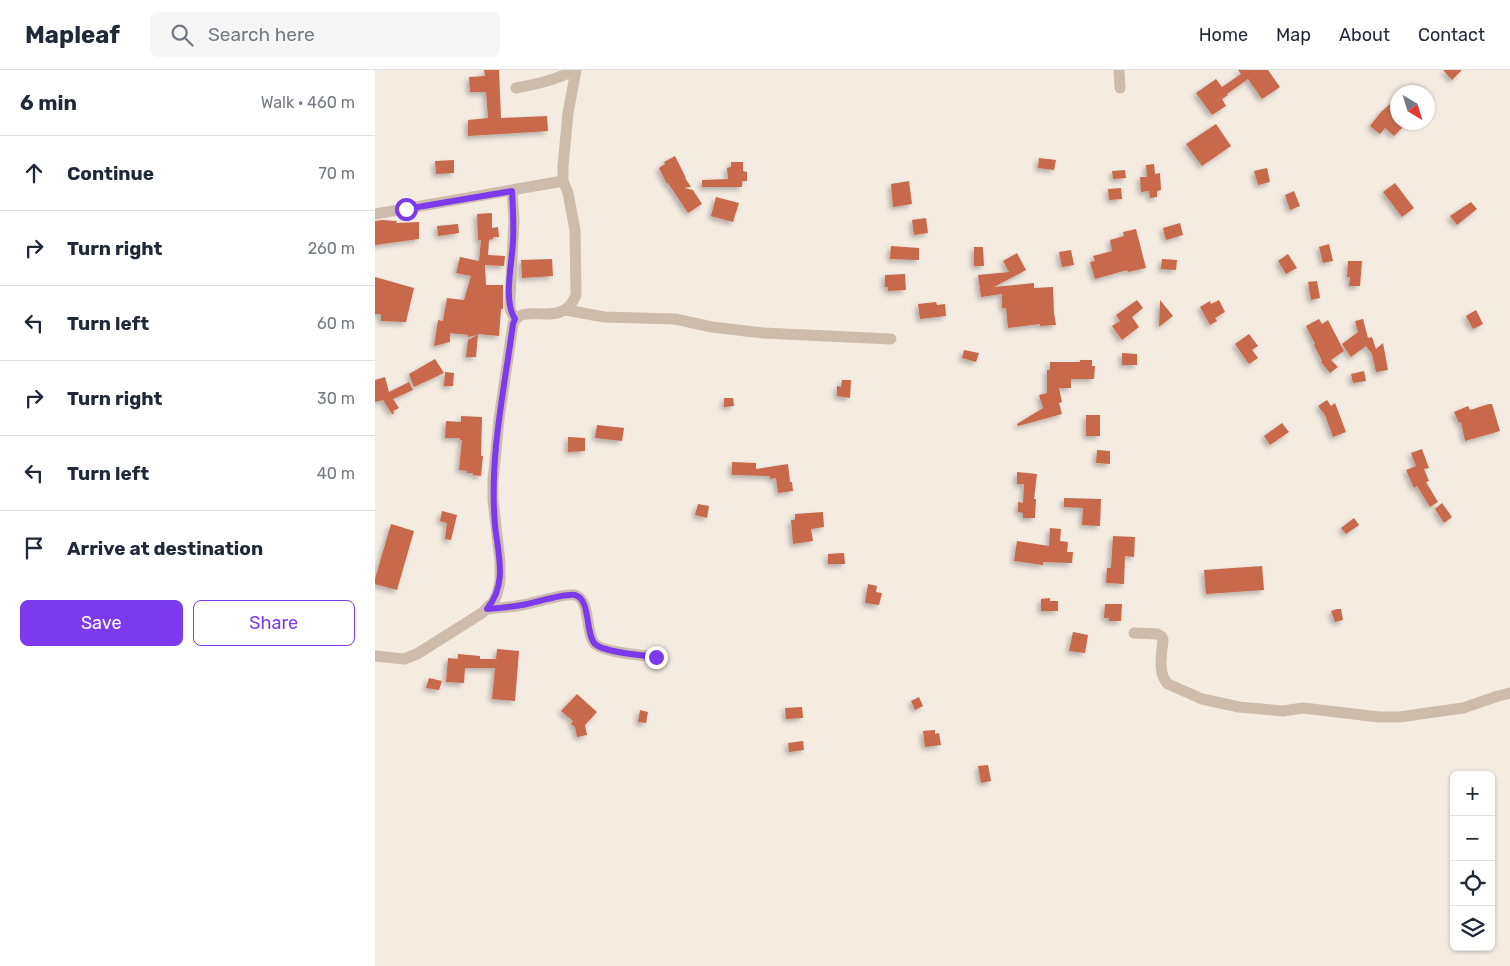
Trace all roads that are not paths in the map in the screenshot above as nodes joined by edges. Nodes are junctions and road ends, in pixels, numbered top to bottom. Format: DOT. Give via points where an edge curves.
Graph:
graph roads {
  1 [pos="576,70"];
  2 [pos="1119,70"];
  3 [pos="515,88"];
  4 [pos="1120,88"];
  5 [pos="563,181"];
  6 [pos="512,191"];
  7 [pos="375,214"];
  8 [pos="566,310"];
  9 [pos="515,319"];
  10 [pos="891,339"];
  11 [pos="487,609"];
  12 [pos="1134,633"];
  13 [pos="375,656"];
  14 [pos="656,657"];
  15 [pos="1510,693"];
  1 -- 3 [label="street" via="549,81"];
  1 -- 5 [label="street" via="564,149"];
  2 -- 4 [label="street"];
  5 -- 6 [label="street"];
  5 -- 8 [label="street" via="575,230 577,288 573,303"];
  6 -- 7 [label="street"];
  6 -- 9 [label="street" via="514,228 510,298 511,313"];
  8 -- 9 [label="street" via="551,315 524,314"];
  8 -- 10 [label="street" via="604,317 675,319 763,333"];
  9 -- 11 [label="street" via="493,482 500,581 497,594"];
  11 -- 13 [label="street" via="417,654 404,659"];
  11 -- 14 [label="street" via="577,596 584,604 595,644 624,653"];
  12 -- 15 [label="street" via="1162,637 1162,674 1168,684 1202,699 1239,707 1283,711 1303,708 1360,716 1399,717 1463,708"];
}
